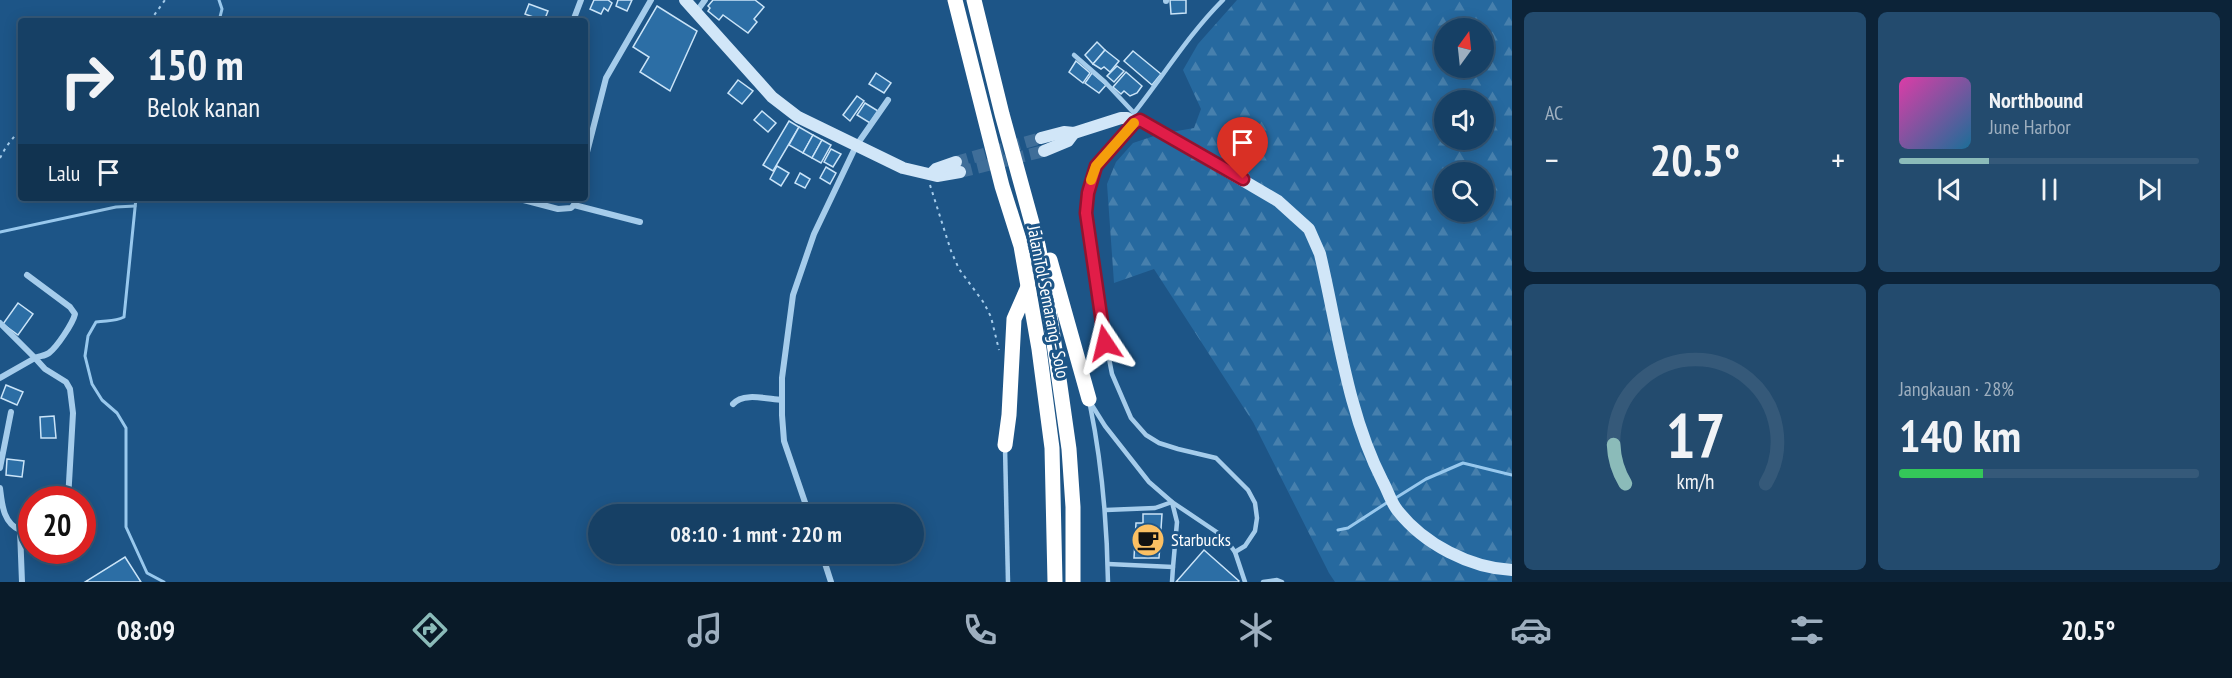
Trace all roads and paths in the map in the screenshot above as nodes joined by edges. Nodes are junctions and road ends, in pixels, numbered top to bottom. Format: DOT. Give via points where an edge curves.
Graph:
graph roads {
  1 [pos="165,0"];
  2 [pos="581,0"];
  3 [pos="651,0"];
  4 [pos="685,0"];
  5 [pos="705,0"];
  6 [pos="955,0"];
  7 [pos="974,0"];
  8 [pos="1223,0"];
  9 [pos="697,11"];
  10 [pos="152,18"];
  11 [pos="574,18"];
  12 [pos="1074,55"];
  13 [pos="888,100"];
  14 [pos="1134,118"];
  15 [pos="18,133"];
  16 [pos="1043,144"];
  17 [pos="856,146"];
  18 [pos="588,148"];
  19 [pos="0,158"];
  20 [pos="958,167"];
  21 [pos="929,173"];
  22 [pos="1026,199"];
  23 [pos="527,201"];
  24 [pos="575,201"];
  25 [pos="640,222"];
  26 [pos="27,275"];
  27 [pos="1028,288"];
  28 [pos="0,323"];
  29 [pos="35,358"];
  30 [pos="999,358"];
  31 [pos="0,378"];
  32 [pos="1089,399"];
  33 [pos="782,400"];
  34 [pos="733,404"];
  35 [pos="11,412"];
  36 [pos="1005,446"];
  37 [pos="0,468"];
  38 [pos="69,486"];
  39 [pos="0,488"];
  40 [pos="1172,502"];
  41 [pos="806,504"];
  42 [pos="1106,510"];
  43 [pos="18,528"];
  44 [pos="1235,552"];
  45 [pos="21,564"];
  46 [pos="825,564"];
  47 [pos="1108,564"];
  48 [pos="1173,567"];
  49 [pos="1512,570"];
  50 [pos="22,582"];
  51 [pos="831,582"];
  52 [pos="1008,582"];
  53 [pos="1055,582"];
  54 [pos="1073,582"];
  55 [pos="1108,582"];
  56 [pos="1172,582"];
  57 [pos="1245,582"];
  58 [pos="1263,582"];
  59 [pos="1282,582"];
  1 -- 10 [label="path"];
  2 -- 11 [label="street"];
  3 -- 18 [label="street" via="606,78"];
  4 -- 9 [label="street"];
  5 -- 9 [label="street"];
  6 -- 27 [label="highway, Jalan Tol Semarang–Solo"];
  7 -- 22 [label="highway, Jalan Tol Semarang–Solo"];
  8 -- 14 [label="lane" via="1205,18"];
  9 -- 17 [label="street" via="786,109"];
  12 -- 14 [label="lane" via="1129,105"];
  13 -- 17 [label="street"];
  14 -- 16 [label="street" via="1064,132"];
  14 -- 44 [label="lane" via="1096,166 1086,213 1112,374 1131,418 1146,435 1159,443 1216,458 1248,490 1255,504 1255,531 1245,546"];
  14 -- 49 [label="street" via="1261,190 1309,229 1320,254 1348,384 1373,462 1396,509 1435,543 1463,559 1488,568"];
  15 -- 19 [label="path"];
  17 -- 21 [label="street" via="892,164"];
  17 -- 33 [label="street" via="814,234 795,286"];
  20 -- 21 [label="street"];
  21 -- 30 [label="path" via="959,269 991,317"];
  22 -- 32 [label="highway" via="1044,239"];
  22 -- 54 [label="highway, Jalan Tol Semarang–Solo" via="1045,280 1070,449"];
  23 -- 24 [label="street" via="558,209 571,208"];
  24 -- 25 [label="street"];
  26 -- 29 [label="street" via="70,306 75,314 53,349"];
  27 -- 36 [label="highway" via="1014,319"];
  27 -- 53 [label="highway, Jalan Tol Semarang–Solo" via="1052,448"];
  28 -- 29 [label="street"];
  29 -- 31 [label="street"];
  29 -- 38 [label="street" via="70,388 73,413"];
  32 -- 40 [label="lane" via="1129,458"];
  32 -- 42 [label="lane"];
  33 -- 34 [label="street" via="744,398"];
  33 -- 41 [label="street" via="784,441"];
  35 -- 37 [label="street"];
  36 -- 52 [label="lane"];
  39 -- 43 [label="street" via="8,521"];
  40 -- 42 [label="lane" via="1155,508"];
  40 -- 44 [label="lane" via="1224,537"];
  40 -- 48 [label="lane" via="1177,522"];
  42 -- 47 [label="lane"];
  44 -- 57 [label="lane"];
  45 -- 50 [label="street"];
  46 -- 51 [label="street"];
  47 -- 48 [label="lane"];
  47 -- 55 [label="lane"];
  48 -- 56 [label="lane"];
  58 -- 59 [label="lane"];
}
